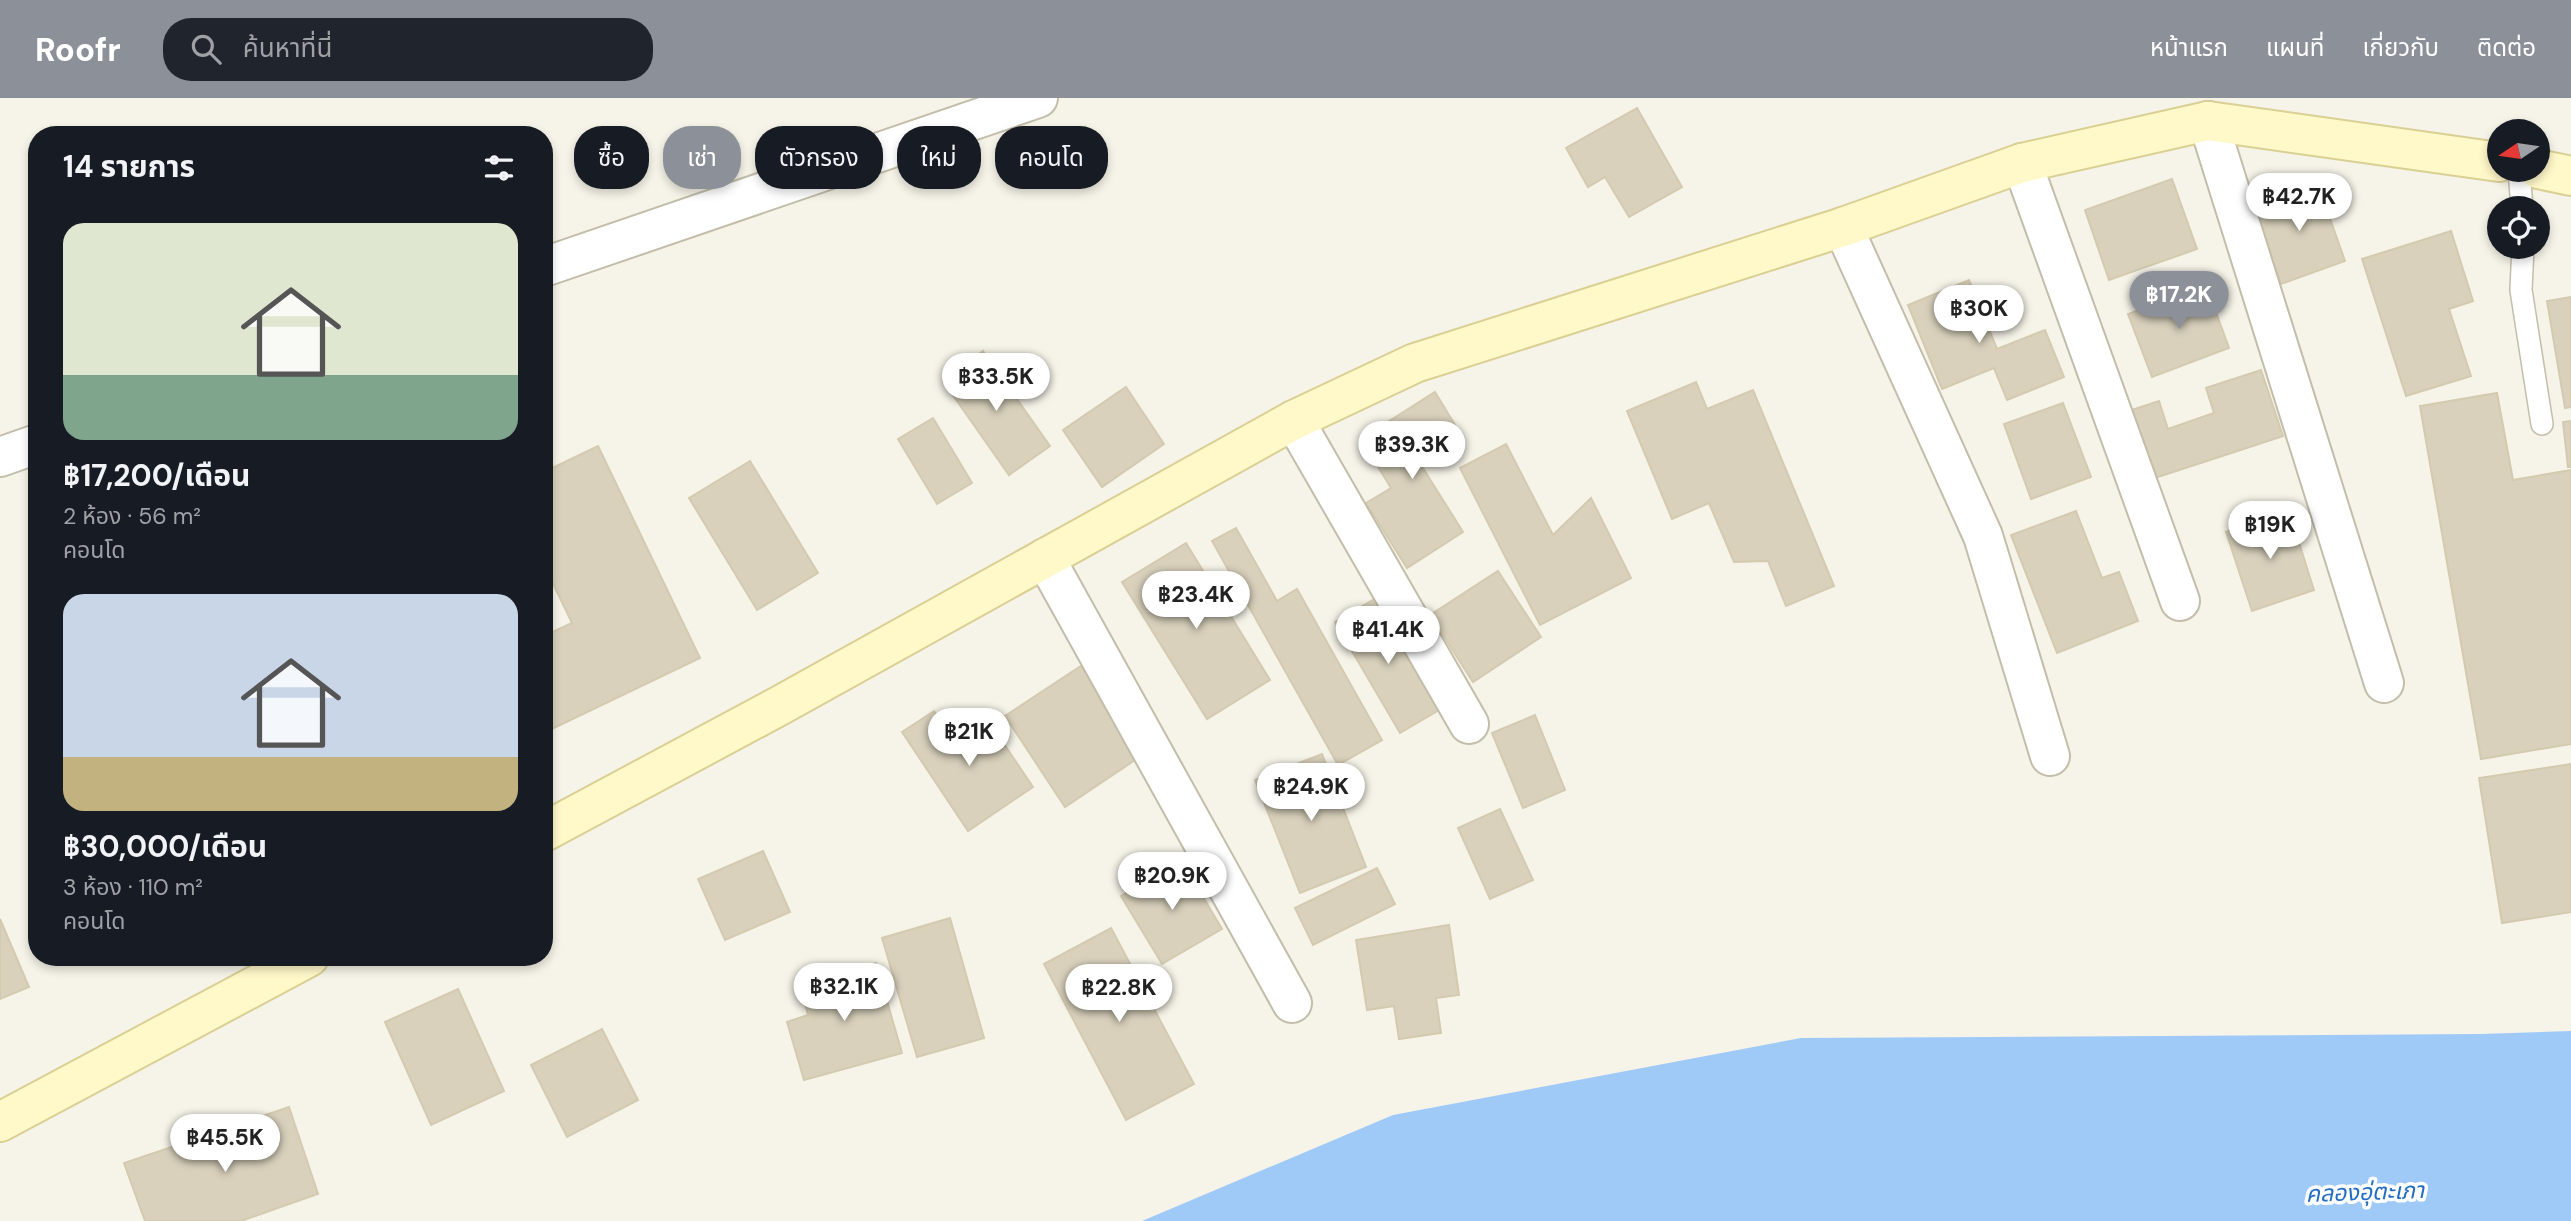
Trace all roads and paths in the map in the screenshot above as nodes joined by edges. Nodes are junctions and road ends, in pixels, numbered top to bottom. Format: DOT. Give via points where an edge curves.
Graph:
graph roads {
  1 [pos="1038,98"];
  2 [pos="2208,121"];
  3 [pos="2487,160"];
  4 [pos="2022,163"];
  5 [pos="2550,172"];
  6 [pos="2571,176"];
  7 [pos="1843,226"];
  8 [pos="2522,259"];
  9 [pos="553,264"];
  10 [pos="1294,420"];
  11 [pos="2542,424"];
  12 [pos="28,447"];
  13 [pos="0,457"];
  14 [pos="1045,558"];
  15 [pos="2180,601"];
  16 [pos="2384,683"];
  17 [pos="1469,724"];
  18 [pos="2050,756"];
  19 [pos="553,827"];
  20 [pos="292,966"];
  21 [pos="1292,1003"];
  22 [pos="0,1122"];
  1 -- 9 [label="street"];
  2 -- 3 [label="street"];
  2 -- 4 [label="street"];
  2 -- 16 [label="street"];
  4 -- 7 [label="street"];
  4 -- 15 [label="street"];
  5 -- 6 [label="street"];
  7 -- 10 [label="street" via="1415,363"];
  7 -- 18 [label="street" via="1983,536"];
  8 -- 11 [label="lane" via="2521,290"];
  10 -- 14 [label="street"];
  10 -- 17 [label="street"];
  12 -- 13 [label="street"];
  14 -- 19 [label="street"];
  14 -- 21 [label="street"];
  20 -- 22 [label="street"];
}
